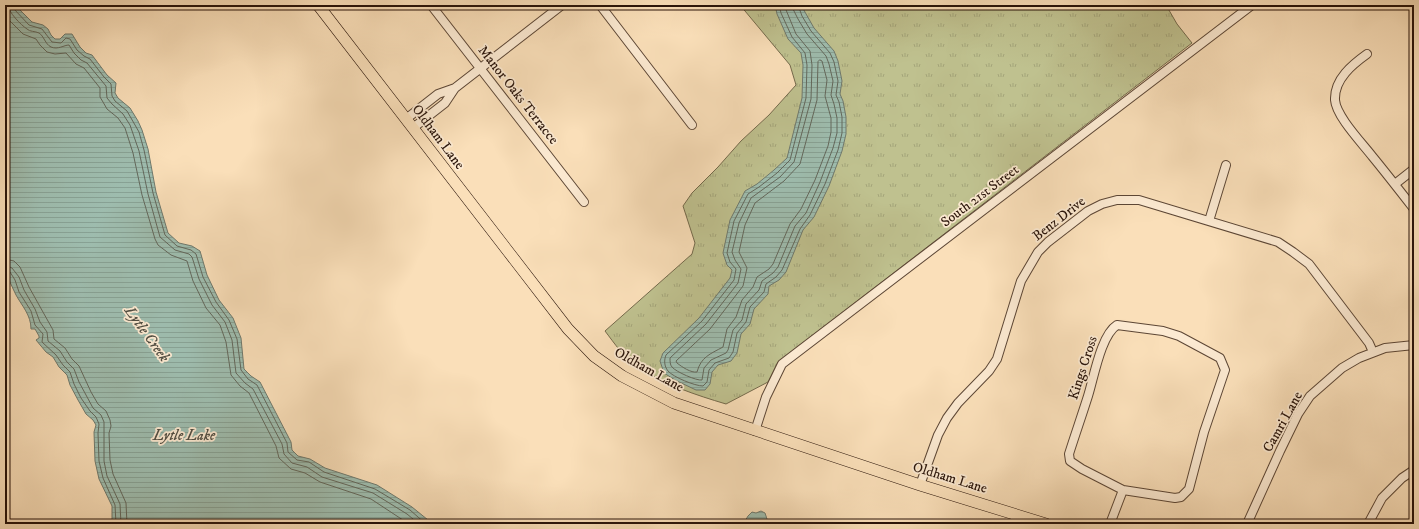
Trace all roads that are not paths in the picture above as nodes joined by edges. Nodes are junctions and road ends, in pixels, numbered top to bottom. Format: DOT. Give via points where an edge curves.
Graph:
graph roads {
  1 [pos="318,5"];
  2 [pos="431,5"];
  3 [pos="562,5"];
  4 [pos="600,5"];
  5 [pos="1252,5"];
  6 [pos="1367,54"];
  7 [pos="481,68"];
  8 [pos="455,88"];
  9 [pos="406,119"];
  10 [pos="692,125"];
  11 [pos="413,128"];
  12 [pos="1226,165"];
  13 [pos="1414,169"];
  14 [pos="1395,184"];
  15 [pos="584,202"];
  16 [pos="1414,209"];
  17 [pos="1209,221"];
  18 [pos="1414,345"];
  19 [pos="1373,352"];
  20 [pos="755,431"];
  21 [pos="1414,470"];
  22 [pos="920,485"];
  23 [pos="1124,490"];
  24 [pos="1046,524"];
  25 [pos="1110,524"];
  26 [pos="1247,524"];
  27 [pos="1368,524"];
  1 -- 9 [label="main road, Oldham Lane"];
  2 -- 7 [label="street, Manor Oaks Terracce"];
  3 -- 7 [label="street"];
  4 -- 10 [label="street"];
  5 -- 20 [label="street, South 21st Street" via="782,364 766,397"];
  6 -- 14 [label="street" via="1350,66 1342,78 1335,100 1344,120"];
  7 -- 8 [label="street"];
  7 -- 15 [label="street, Manor Oaks Terracce"];
  8 -- 9 [label="street" via="438,94"];
  8 -- 11 [label="street" via="445,103"];
  9 -- 11 [label="main road, Oldham Lane"];
  11 -- 20 [label="main road, Oldham Lane" via="568,329 594,356 622,376 674,403"];
  12 -- 17 [label="street"];
  13 -- 14 [label="street"];
  14 -- 16 [label="street"];
  17 -- 19 [label="street, Benz Drive" via="1278,242 1309,264"];
  17 -- 22 [label="street, Benz Drive" via="1139,200 1117,200 1088,211 1048,242 1038,252 1021,281 997,359 947,418"];
  18 -- 19 [label="street, Camri Lane"];
  19 -- 26 [label="street, Camri Lane" via="1342,368 1310,396 1298,414"];
  20 -- 22 [label="main road, Oldham Lane"];
  21 -- 27 [label="street" via="1382,498"];
  22 -- 24 [label="main road, Oldham Lane"];
  23 -- 23 [label="street, Kings Cross" via="1175,498 1181,497 1189,489 1204,432 1225,370 1220,358 1179,336 1163,331 1117,326 1109,332 1101,352 1069,454 1073,464"];
  23 -- 25 [label="street"];
}
